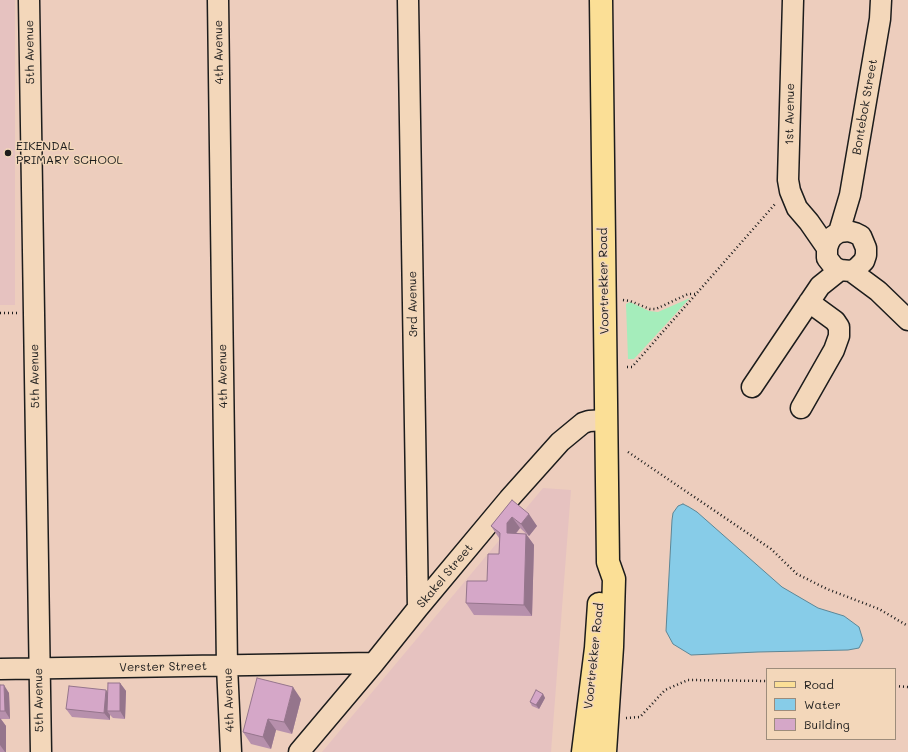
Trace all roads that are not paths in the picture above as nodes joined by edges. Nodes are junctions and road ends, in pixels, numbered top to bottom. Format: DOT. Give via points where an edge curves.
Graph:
graph roads {
  1 [pos="29,0"];
  2 [pos="218,0"];
  3 [pos="408,0"];
  4 [pos="601,0"];
  5 [pos="792,0"];
  6 [pos="888,0"];
  7 [pos="881,9"];
  8 [pos="842,251"];
  9 [pos="809,302"];
  10 [pos="908,320"];
  11 [pos="752,387"];
  12 [pos="801,408"];
  13 [pos="606,420"];
  14 [pos="608,562"];
  15 [pos="418,608"];
  16 [pos="374,664"];
  17 [pos="227,666"];
  18 [pos="39,668"];
  19 [pos="0,669"];
  20 [pos="41,752"];
  21 [pos="231,752"];
  22 [pos="299,752"];
  23 [pos="583,752"];
  24 [pos="605,752"];
  1 -- 18 [label="street, 5th Avenue"];
  2 -- 17 [label="street, 4th Avenue"];
  3 -- 15 [label="street, 3rd Avenue"];
  4 -- 13 [label="main road, Voortrekker Road"];
  5 -- 8 [label="street, 1st Avenue" via="788,180 797,208"];
  6 -- 7 [label="street, Bontebok Street"];
  7 -- 8 [label="street, Bontebok Street"];
  8 -- 9 [label="street"];
  8 -- 10 [label="street"];
  9 -- 11 [label="street"];
  9 -- 12 [label="street" via="835,321 839,326 839,336 834,350"];
  13 -- 14 [label="main road, Voortrekker Road"];
  13 -- 15 [label="street, Skakel Street" via="583,423 560,442"];
  14 -- 23 [label="main road, Voortrekker Road" via="601,581 596,648"];
  14 -- 24 [label="main road, Voortrekker Road" via="614,579"];
  15 -- 16 [label="street, Skakel Street"];
  16 -- 17 [label="street, Verster Street"];
  16 -- 22 [label="street, Skakel Street"];
  17 -- 18 [label="street, Verster Street"];
  17 -- 21 [label="street, 4th Avenue"];
  18 -- 19 [label="street, Verster Street"];
  18 -- 20 [label="street, 5th Avenue"];
}
